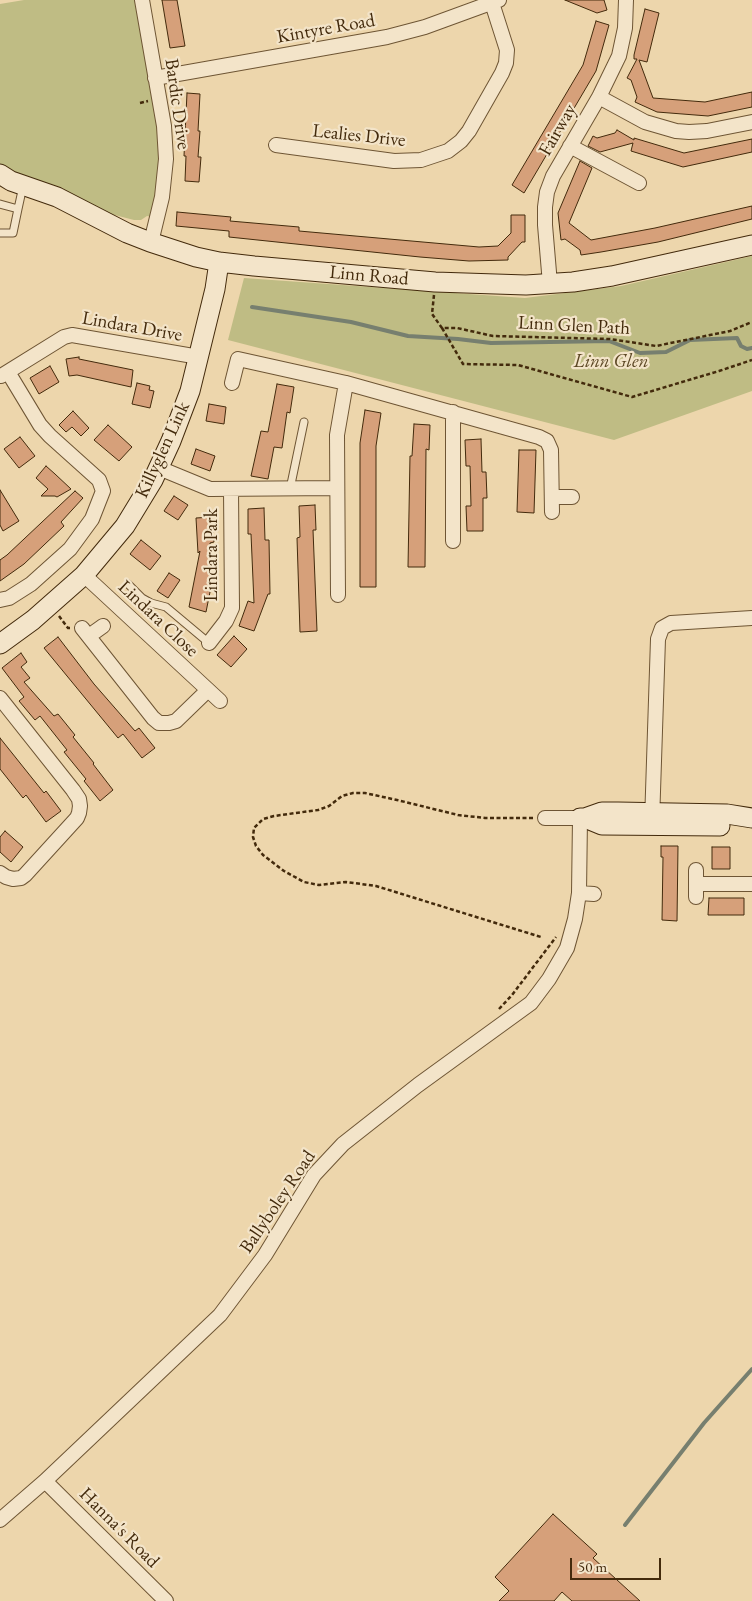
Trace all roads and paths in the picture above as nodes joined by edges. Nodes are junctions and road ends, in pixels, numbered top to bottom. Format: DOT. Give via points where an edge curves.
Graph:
graph roads {
  1 [pos="142,0"];
  2 [pos="626,0"];
  3 [pos="495,1"];
  4 [pos="155,78"];
  5 [pos="599,97"];
  6 [pos="752,122"];
  7 [pos="276,145"];
  8 [pos="570,146"];
  9 [pos="0,174"];
  10 [pos="639,183"];
  11 [pos="24,186"];
  12 [pos="0,204"];
  13 [pos="18,209"];
  14 [pos="0,233"];
  15 [pos="150,242"];
  16 [pos="752,246"];
  17 [pos="219,262"];
  18 [pos="435,282"];
  19 [pos="550,284"];
  20 [pos="752,322"];
  21 [pos="442,328"];
  22 [pos="199,357"];
  23 [pos="752,360"];
  24 [pos="4,374"];
  25 [pos="232,383"];
  26 [pos="346,383"];
  27 [pos="453,412"];
  28 [pos="304,422"];
  29 [pos="159,468"];
  30 [pos="338,488"];
  31 [pos="290,489"];
  32 [pos="231,490"];
  33 [pos="552,497"];
  34 [pos="572,497"];
  35 [pos="552,512"];
  36 [pos="453,541"];
  37 [pos="84,575"];
  38 [pos="128,584"];
  39 [pos="338,595"];
  40 [pos="0,600"];
  41 [pos="50,605"];
  42 [pos="752,618"];
  43 [pos="103,626"];
  44 [pos="85,632"];
  45 [pos="208,643"];
  46 [pos="0,644"];
  47 [pos="208,690"];
  48 [pos="0,698"];
  49 [pos="220,700"];
  50 [pos="545,818"];
  51 [pos="582,818"];
  52 [pos="752,818"];
  53 [pos="652,819"];
  54 [pos="752,824"];
  55 [pos="0,873"];
  56 [pos="696,883"];
  57 [pos="752,884"];
  58 [pos="579,893"];
  59 [pos="594,894"];
  60 [pos="556,936"];
  61 [pos="541,937"];
  62 [pos="500,1009"];
  63 [pos="45,1481"];
  64 [pos="0,1520"];
  65 [pos="166,1601"];
  1 -- 4 [label="street, Bardic Drive"];
  2 -- 5 [label="street, Fairway" via="626,28 621,50"];
  3 -- 4 [label="street, Kintyre Road" via="426,27 387,37"];
  3 -- 7 [label="street, Lealies Drive" via="507,50 506,63 469,132 448,150 421,160 394,161"];
  4 -- 15 [label="street, Bardic Drive" via="166,158 162,197"];
  5 -- 6 [label="street" via="645,122 676,131 707,131"];
  5 -- 8 [label="street, Fairway"];
  8 -- 10 [label="street"];
  8 -- 19 [label="street, Fairway" via="553,176 546,200"];
  9 -- 11 [label="street, Linn Road"];
  11 -- 13 [label="lane"];
  11 -- 15 [label="street, Linn Road" via="57,197"];
  12 -- 13 [label="lane"];
  13 -- 14 [label="lane" via="13,233"];
  15 -- 17 [label="street, Linn Road"];
  16 -- 19 [label="street, Linn Road" via="612,276"];
  17 -- 18 [label="street, Linn Road"];
  17 -- 22 [label="street, Killyglen Link"];
  18 -- 19 [label="street, Linn Road"];
  18 -- 21 [label="path" via="432,314"];
  20 -- 21 [label="path, Linn Glen Path" via="730,331 656,346 610,339 493,336"];
  21 -- 23 [label="path" via="463,364 518,365 632,397"];
  22 -- 24 [label="street, Lindara Drive" via="72,335"];
  22 -- 29 [label="street, Killyglen Link" via="190,391"];
  24 -- 40 [label="street, Lindara Drive" via="40,425 99,480 103,491 92,519 70,548 31,584 8,599"];
  25 -- 26 [label="street" via="238,358"];
  26 -- 27 [label="street"];
  26 -- 30 [label="street" via="337,428"];
  27 -- 33 [label="street" via="547,441 552,450"];
  27 -- 36 [label="street"];
  28 -- 31 [label="lane"];
  29 -- 32 [label="street, Lindara Park" via="210,490"];
  29 -- 37 [label="street, Killyglen Link" via="125,526"];
  30 -- 31 [label="street, Lindara Park"];
  30 -- 39 [label="street"];
  31 -- 32 [label="street, Lindara Park"];
  32 -- 45 [label="street, Lindara Park" via="232,608"];
  33 -- 34 [label="street"];
  33 -- 35 [label="street"];
  37 -- 41 [label="street, Killyglen Link"];
  37 -- 47 [label="street, Lindara Close"];
  38 -- 45 [label="lane" via="150,603 166,607"];
  41 -- 44 [label="path" via="68,628"];
  41 -- 46 [label="street, Killyglen Link"];
  42 -- 53 [label="street" via="671,623 662,628 658,639"];
  43 -- 44 [label="street"];
  44 -- 47 [label="street" via="159,722 168,724 176,721"];
  47 -- 49 [label="street, Lindara Close"];
  48 -- 55 [label="street" via="73,790 80,806 76,819 27,874 13,879"];
  50 -- 51 [label="street"];
  50 -- 61 [label="path" via="458,815 353,792 318,810 263,819 254,828 253,837 263,855 304,882 376,886"];
  51 -- 53 [label="street" via="602,812"];
  51 -- 58 [label="street, Ballyboley Road"];
  52 -- 53 [label="street" via="727,814"];
  53 -- 54 [label="street" via="727,826"];
  56 -- 57 [label="street"];
  58 -- 59 [label="street"];
  58 -- 63 [label="street, Ballyboley Road" via="576,919 566,948 531,1003 343,1144 314,1175 265,1255 220,1315"];
  60 -- 62 [label="path"];
  63 -- 64 [label="street, Ballyboley Road"];
  63 -- 65 [label="street, Hanna's Road"];
}
